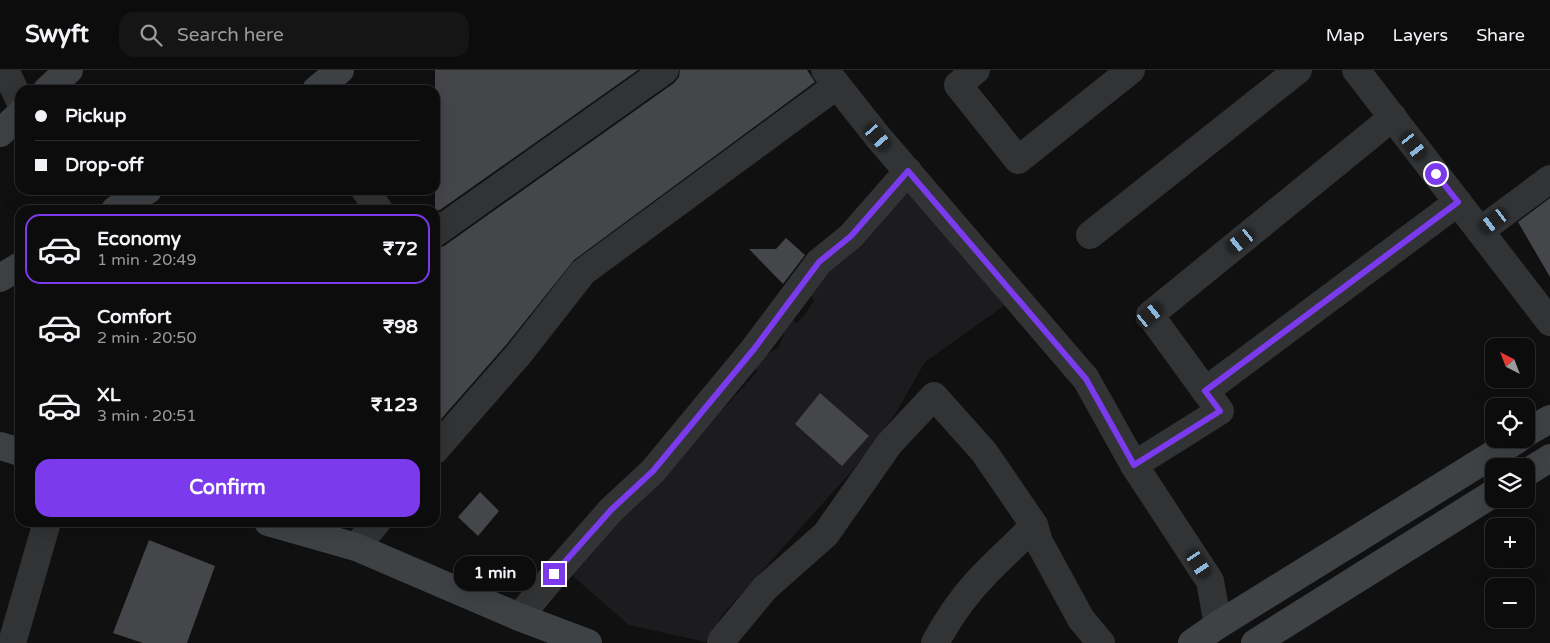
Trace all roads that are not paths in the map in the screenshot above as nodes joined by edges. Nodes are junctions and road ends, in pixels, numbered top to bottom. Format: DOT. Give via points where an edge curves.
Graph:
graph roads {
  1 [pos="5,70"];
  2 [pos="69,70"];
  3 [pos="340,70"];
  4 [pos="665,70"];
  5 [pos="976,70"];
  6 [pos="1131,70"];
  7 [pos="1298,70"];
  8 [pos="1356,70"];
  9 [pos="830,78"];
  10 [pos="52,85"];
  11 [pos="322,85"];
  12 [pos="15,91"];
  13 [pos="1393,118"];
  14 [pos="15,119"];
  15 [pos="0,134"];
  16 [pos="908,171"];
  17 [pos="1550,179"];
  18 [pos="140,195"];
  19 [pos="1458,202"];
  20 [pos="123,205"];
  21 [pos="440,229"];
  22 [pos="1480,231"];
  23 [pos="1090,235"];
  24 [pos="15,269"];
  25 [pos="0,278"];
  26 [pos="1550,322"];
  27 [pos="1205,391"];
  28 [pos="1550,419"];
  29 [pos="1535,428"];
  30 [pos="440,444"];
  31 [pos="0,446"];
  32 [pos="1504,448"];
  33 [pos="15,450"];
  34 [pos="1550,458"];
  35 [pos="1134,465"];
  36 [pos="1535,467"];
  37 [pos="1485,499"];
  38 [pos="1034,525"];
  39 [pos="46,527"];
  40 [pos="286,527"];
  41 [pos="373,527"];
  42 [pos="356,547"];
  43 [pos="519,617"];
  44 [pos="1222,634"];
  45 [pos="12,643"];
  46 [pos="588,643"];
  47 [pos="721,643"];
  48 [pos="935,643"];
  49 [pos="1100,643"];
  50 [pos="1192,643"];
  51 [pos="1255,643"];
  1 -- 12 [label="street"];
  2 -- 10 [label="street"];
  3 -- 11 [label="street"];
  4 -- 21 [label="street"];
  5 -- 6 [label="street" via="958,85 1018,160"];
  7 -- 23 [label="street"];
  8 -- 13 [label="street"];
  9 -- 16 [label="street"];
  9 -- 30 [label="street" via="583,272 518,355"];
  13 -- 19 [label="street"];
  13 -- 27 [label="street" via="1150,315"];
  14 -- 15 [label="street"];
  16 -- 35 [label="street" via="1086,379"];
  16 -- 43 [label="street" via="851,236 819,262 754,349 653,471 611,510"];
  17 -- 22 [label="street"];
  18 -- 20 [label="street"];
  19 -- 22 [label="street"];
  19 -- 27 [label="street"];
  22 -- 26 [label="street"];
  24 -- 25 [label="street"];
  27 -- 35 [label="street" via="1220,411"];
  28 -- 29 [label="street"];
  31 -- 33 [label="street"];
  32 -- 44 [label="street"];
  34 -- 36 [label="street"];
  35 -- 44 [label="street" via="1210,581"];
  37 -- 51 [label="street"];
  38 -- 47 [label="street" via="984,452 934,396 889,444 826,534 766,588"];
  38 -- 48 [label="street" via="983,575"];
  38 -- 49 [label="street" via="1081,619"];
  39 -- 45 [label="street"];
  40 -- 42 [label="street"];
  41 -- 42 [label="street"];
  42 -- 43 [label="street"];
  43 -- 46 [label="street"];
  44 -- 50 [label="street"];
}
